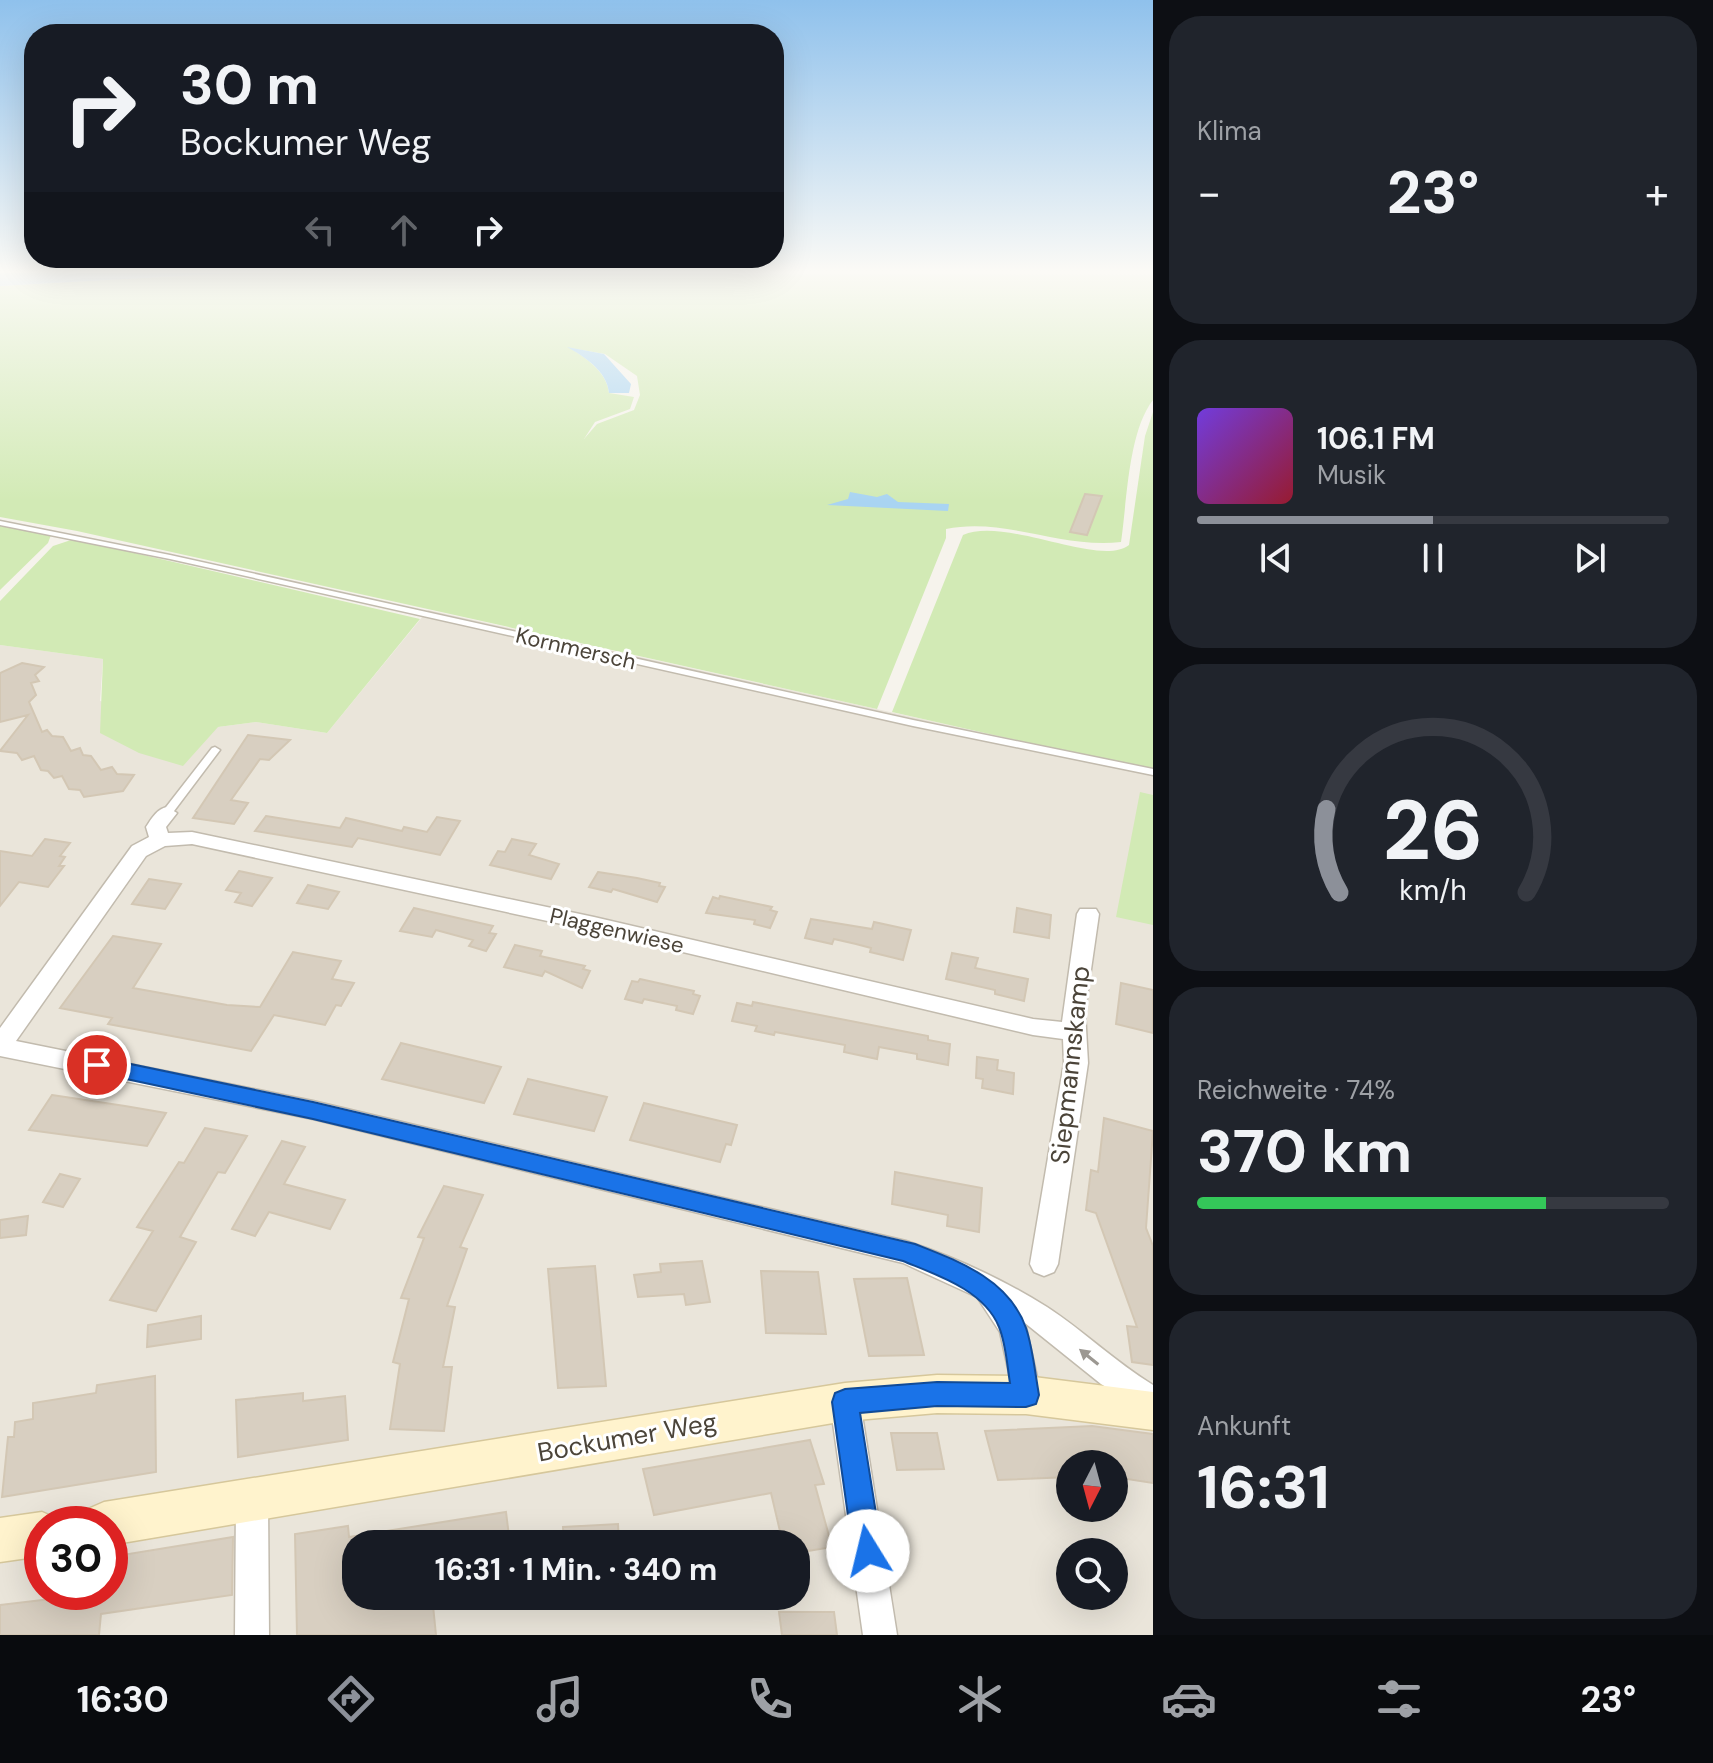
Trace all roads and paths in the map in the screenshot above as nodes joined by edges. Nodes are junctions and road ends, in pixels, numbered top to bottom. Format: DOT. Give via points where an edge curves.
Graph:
graph roads {
  1 [pos="0,523"];
  2 [pos="215,750"];
  3 [pos="1153,772"];
  4 [pos="167,813"];
  5 [pos="160,840"];
  6 [pos="1088,914"];
  7 [pos="1072,1032"];
  8 [pos="0,1047"];
  9 [pos="1044,1264"];
  10 [pos="985,1290"];
  11 [pos="1026,1395"];
  12 [pos="1153,1401"];
  13 [pos="845,1402"];
  14 [pos="1153,1411"];
  15 [pos="252,1500"];
  16 [pos="128,1520"];
  17 [pos="24,1537"];
  18 [pos="0,1540"];
  19 [pos="252,1635"];
  20 [pos="880,1635"];
  1 -- 3 [label="lane, Kornmersch"];
  2 -- 4 [label="lane"];
  4 -- 5 [label="street" via="156,827"];
  5 -- 7 [label="street, Plaggenwiese" via="192,838 271,853"];
  5 -- 8 [label="street" via="139,851"];
  6 -- 7 [label="street, Siepmannskamp"];
  7 -- 9 [label="street, Siepmannskamp" via="1076,1063"];
  8 -- 10 [label="street" via="313,1110 891,1248 951,1270"];
  10 -- 11 [label="street" via="1013,1328"];
  12 -- 10 [label="street, one-way" via="1111,1375 1038,1316"];
  11 -- 13 [label="main road, Bockumer Weg" via="937,1394"];
  11 -- 14 [label="main road, Bockumer Weg"];
  13 -- 15 [label="main road, Bockumer Weg"];
  13 -- 20 [label="street"];
  15 -- 16 [label="main road, Bockumer Weg"];
  15 -- 19 [label="street"];
  17 -- 18 [label="main road"];
}
